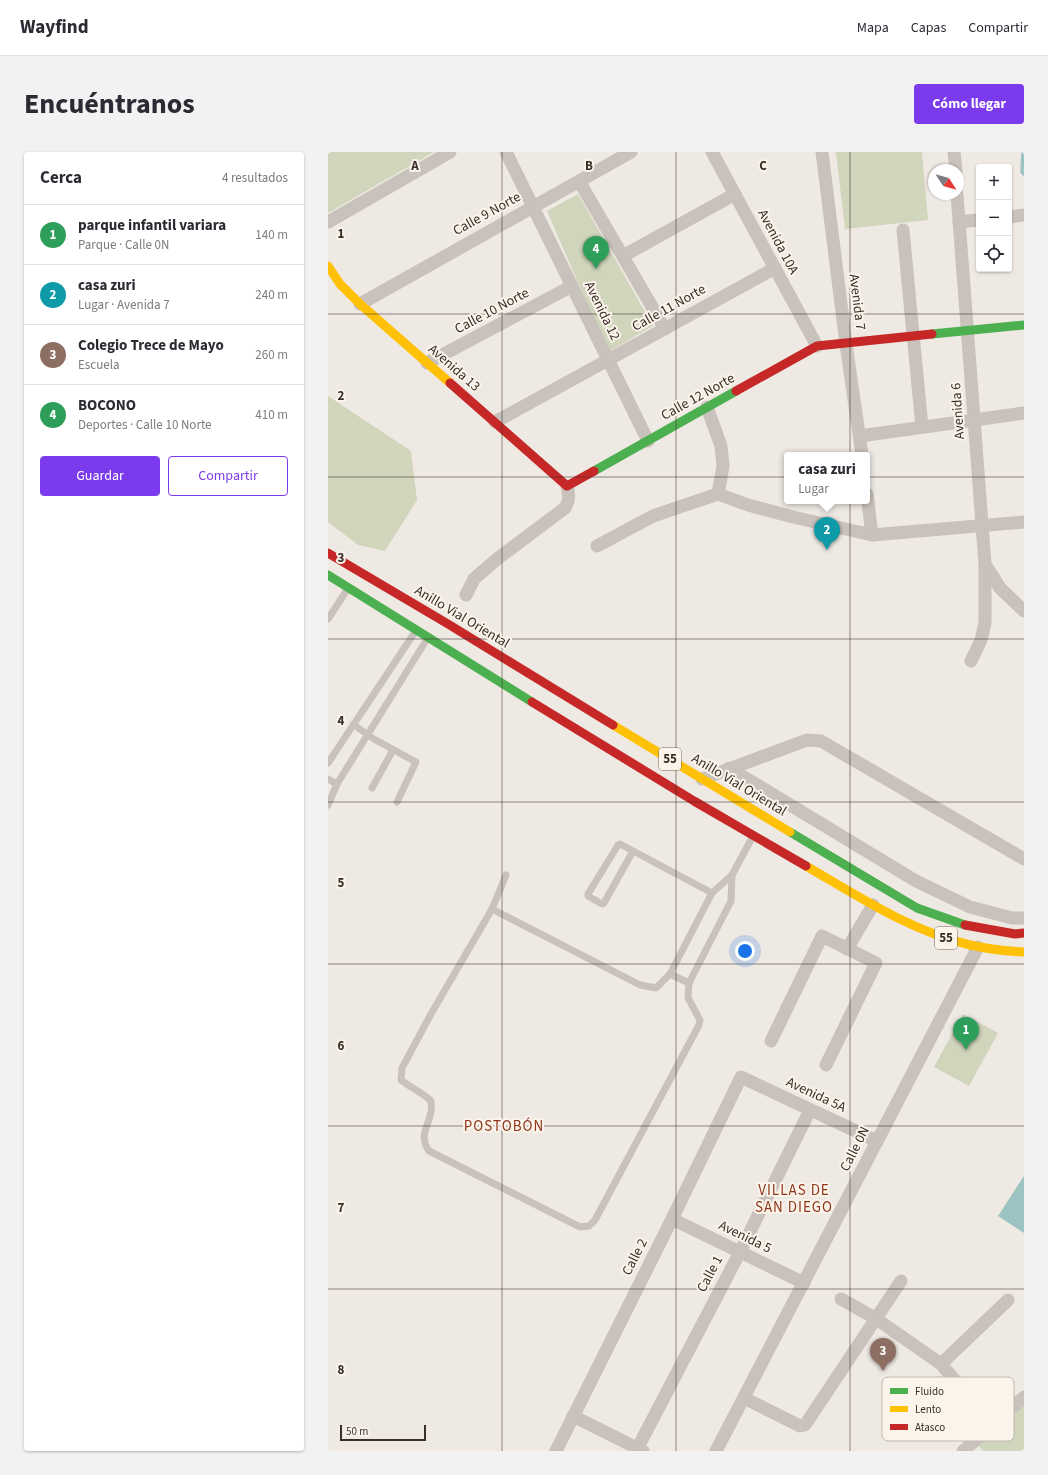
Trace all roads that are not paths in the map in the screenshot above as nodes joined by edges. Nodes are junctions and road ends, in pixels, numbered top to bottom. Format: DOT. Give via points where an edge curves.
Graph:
graph roads {
  1 [pos="450,152"];
  2 [pos="506,152"];
  3 [pos="631,152"];
  4 [pos="712,152"];
  5 [pos="822,152"];
  6 [pos="954,152"];
  7 [pos="955,164"];
  8 [pos="579,181"];
  9 [pos="735,194"];
  10 [pos="957,200"];
  11 [pos="533,207"];
  12 [pos="1024,215"];
  13 [pos="1012,217"];
  14 [pos="976,220"];
  15 [pos="328,222"];
  16 [pos="959,222"];
  17 [pos="903,230"];
  18 [pos="622,256"];
  19 [pos="328,266"];
  20 [pos="775,268"];
  21 [pos="572,286"];
  22 [pos="360,304"];
  23 [pos="1024,325"];
  24 [pos="665,329"];
  25 [pos="968,331"];
  26 [pos="913,337"];
  27 [pos="846,344"];
  28 [pos="817,346"];
  29 [pos="608,360"];
  30 [pos="427,363"];
  31 [pos="707,407"];
  32 [pos="1024,413"];
  33 [pos="974,420"];
  34 [pos="495,422"];
  35 [pos="922,427"];
  36 [pos="860,436"];
  37 [pos="648,441"];
  38 [pos="862,452"];
  39 [pos="567,486"];
  40 [pos="718,494"];
  41 [pos="868,504"];
  42 [pos="1024,522"];
  43 [pos="982,525"];
  44 [pos="872,535"];
  45 [pos="597,546"];
  46 [pos="328,553"];
  47 [pos="985,564"];
  48 [pos="328,575"];
  49 [pos="348,588"];
  50 [pos="466,595"];
  51 [pos="1024,611"];
  52 [pos="328,619"];
  53 [pos="416,630"];
  54 [pos="428,638"];
  55 [pos="971,661"];
  56 [pos="354,725"];
  57 [pos="368,735"];
  58 [pos="393,750"];
  59 [pos="328,763"];
  60 [pos="729,768"];
  61 [pos="702,778"];
  62 [pos="328,779"];
  63 [pos="337,784"];
  64 [pos="372,788"];
  65 [pos="397,802"];
  66 [pos="328,805"];
  67 [pos="753,836"];
  68 [pos="633,851"];
  69 [pos="1024,859"];
  70 [pos="506,875"];
  71 [pos="732,875"];
  72 [pos="712,893"];
  73 [pos="873,905"];
  74 [pos="492,909"];
  75 [pos="1024,918"];
  76 [pos="1024,933"];
  77 [pos="978,947"];
  78 [pos="847,949"];
  79 [pos="1024,952"];
  80 [pos="670,974"];
  81 [pos="689,983"];
  82 [pos="771,1041"];
  83 [pos="826,1065"];
  84 [pos="741,1077"];
  85 [pos="810,1110"];
  86 [pos="877,1141"];
  87 [pos="672,1219"];
  88 [pos="740,1252"];
  89 [pos="901,1281"];
  90 [pos="804,1283"];
  91 [pos="841,1299"];
  92 [pos="1008,1300"];
  93 [pos="875,1318"];
  94 [pos="941,1364"];
  95 [pos="952,1377"];
  96 [pos="1024,1397"];
  97 [pos="744,1398"];
  98 [pos="1014,1406"];
  99 [pos="574,1416"];
  100 [pos="639,1450"];
  101 [pos="556,1451"];
  102 [pos="716,1451"];
  1 -- 15 [label="street"];
  2 -- 11 [label="street, Avenida 12"];
  3 -- 8 [label="street, Calle 9 Norte"];
  4 -- 9 [label="street, Avenida 10A"];
  5 -- 27 [label="street, Avenida 7"];
  6 -- 7 [label="street"];
  8 -- 11 [label="street, Calle 9 Norte"];
  8 -- 18 [label="street"];
  9 -- 18 [label="street"];
  9 -- 20 [label="street, Avenida 10A"];
  10 -- 16 [label="street, Avenida 6"];
  11 -- 21 [label="street, Avenida 12"];
  11 -- 22 [label="street, Calle 9 Norte"];
  12 -- 13 [label="street"];
  14 -- 16 [label="street"];
  16 -- 25 [label="street, Avenida 6"];
  17 -- 26 [label="street"];
  18 -- 24 [label="street"];
  19 -- 22 [label="main road, Avenida 13" via="340,284"];
  20 -- 24 [label="street, Calle 11 Norte"];
  20 -- 28 [label="street, Avenida 10A"];
  21 -- 29 [label="street, Avenida 12"];
  21 -- 30 [label="street, Calle 10 Norte"];
  22 -- 30 [label="main road, Avenida 13"];
  23 -- 25 [label="main road, Calle 12 Norte"];
  24 -- 29 [label="street, Calle 11 Norte"];
  25 -- 26 [label="main road, Calle 12 Norte"];
  25 -- 33 [label="street, Avenida 6"];
  26 -- 27 [label="main road, Calle 12 Norte"];
  26 -- 35 [label="street"];
  27 -- 28 [label="main road, Calle 12 Norte"];
  27 -- 36 [label="street, Avenida 7"];
  28 -- 31 [label="main road, Calle 12 Norte"];
  29 -- 34 [label="street, Calle 11 Norte"];
  29 -- 37 [label="street, Avenida 12"];
  30 -- 34 [label="main road, Avenida 13"];
  31 -- 37 [label="main road, Calle 12 Norte"];
  31 -- 40 [label="street" via="721,446 723,466"];
  32 -- 33 [label="street"];
  33 -- 35 [label="street"];
  33 -- 43 [label="street, Avenida 6"];
  34 -- 39 [label="main road, Avenida 13"];
  35 -- 36 [label="street"];
  36 -- 38 [label="street, Avenida 7"];
  37 -- 39 [label="main road, Calle 12 Norte"];
  39 -- 50 [label="street" via="569,502 565,508 496,558 474,579"];
  40 -- 44 [label="street" via="793,517"];
  40 -- 45 [label="street" via="653,516"];
  41 -- 44 [label="street"];
  42 -- 43 [label="street"];
  43 -- 44 [label="street"];
  43 -- 47 [label="street, Avenida 6"];
  46 -- 61 [label="main road, Anillo Vial Oriental / 55"];
  47 -- 51 [label="street, Avenida 6" via="1000,588"];
  47 -- 55 [label="street" via="985,623 981,640"];
  48 -- 49 [label="main road, 55"];
  49 -- 52 [label="lane"];
  49 -- 53 [label="main road, 55"];
  53 -- 54 [label="main road, 55"];
  53 -- 56 [label="lane"];
  54 -- 57 [label="lane"];
  54 -- 67 [label="main road, 55"];
  56 -- 57 [label="lane"];
  56 -- 59 [label="lane"];
  57 -- 58 [label="lane"];
  57 -- 63 [label="lane"];
  58 -- 64 [label="lane"];
  58 -- 65 [label="lane" via="416,762"];
  60 -- 61 [label="street"];
  60 -- 69 [label="street" via="807,740 821,741"];
  60 -- 75 [label="street" via="916,881 970,907 1012,918"];
  61 -- 76 [label="main road, Anillo Vial Oriental / 55" via="917,908 965,925 1015,934"];
  62 -- 63 [label="lane"];
  63 -- 66 [label="lane"];
  67 -- 71 [label="lane"];
  67 -- 73 [label="main road, 55"];
  68 -- 68 [label="lane" via="618,845 588,896 604,903"];
  68 -- 72 [label="lane"];
  70 -- 74 [label="lane"];
  71 -- 72 [label="lane"];
  71 -- 81 [label="lane" via="731,901"];
  72 -- 80 [label="lane"];
  73 -- 77 [label="main road, 55" via="906,923"];
  73 -- 78 [label="street"];
  74 -- 80 [label="lane" via="640,985 656,988"];
  74 -- 81 [label="lane" via="416,1041 402,1068 401,1080 431,1101 431,1110 423,1136 424,1144 429,1151 580,1227 589,1226 595,1220 699,1025 700,1020 688,998"];
  77 -- 79 [label="main road, 55"];
  77 -- 86 [label="street, Calle 0N"];
  78 -- 82 [label="street" via="822,936"];
  78 -- 83 [label="street" via="876,963"];
  80 -- 81 [label="lane"];
  84 -- 85 [label="street, Avenida 5A"];
  84 -- 87 [label="street, Calle 2"];
  85 -- 86 [label="street, Avenida 5A"];
  85 -- 88 [label="street, Calle 1"];
  86 -- 90 [label="street, Calle 0N"];
  87 -- 88 [label="street, Avenida 5"];
  87 -- 99 [label="street, Calle 2"];
  88 -- 90 [label="street, Avenida 5"];
  88 -- 100 [label="street, Calle 1"];
  89 -- 93 [label="street"];
  90 -- 97 [label="street, Calle 0N"];
  91 -- 93 [label="street"];
  92 -- 94 [label="street"];
  93 -- 94 [label="street"];
  93 -- 97 [label="street" via="805,1425 800,1426"];
  94 -- 95 [label="street"];
  96 -- 98 [label="street"];
  97 -- 102 [label="street, Calle 0N"];
  99 -- 100 [label="street"];
  99 -- 101 [label="street, Calle 2"];
}
